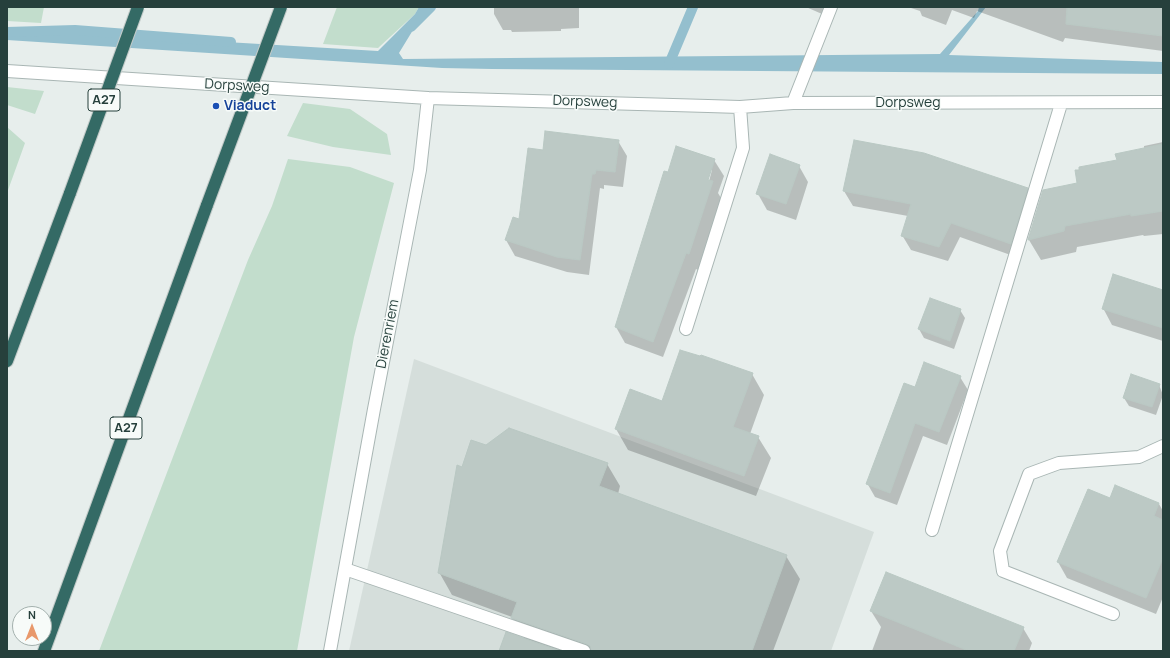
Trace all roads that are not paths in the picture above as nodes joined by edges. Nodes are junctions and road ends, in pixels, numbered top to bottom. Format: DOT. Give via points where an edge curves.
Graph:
graph roads {
  1 [pos="138,7"];
  2 [pos="281,7"];
  3 [pos="831,7"];
  4 [pos="7,71"];
  5 [pos="428,98"];
  6 [pos="1163,102"];
  7 [pos="793,103"];
  8 [pos="1061,104"];
  9 [pos="740,106"];
  10 [pos="686,329"];
  11 [pos="7,361"];
  12 [pos="1163,446"];
  13 [pos="932,530"];
  14 [pos="345,569"];
  15 [pos="1113,614"];
  16 [pos="44,651"];
  17 [pos="330,651"];
  18 [pos="584,651"];
  1 -- 11 [label="highway, A27, bridge"];
  2 -- 16 [label="highway, A27, bridge"];
  3 -- 7 [label="street"];
  4 -- 5 [label="street, Dorpsweg"];
  5 -- 9 [label="street, Dorpsweg"];
  5 -- 14 [label="street, Dierenriem" via="420,170"];
  6 -- 8 [label="street, Dorpsweg"];
  7 -- 8 [label="street, Dorpsweg"];
  7 -- 9 [label="street, Dorpsweg"];
  8 -- 13 [label="street"];
  9 -- 10 [label="street" via="743,148"];
  12 -- 15 [label="street" via="1139,457 1059,463 1029,474 1000,551 1003,571"];
  14 -- 17 [label="street, Dierenriem"];
  14 -- 18 [label="street"];
}
